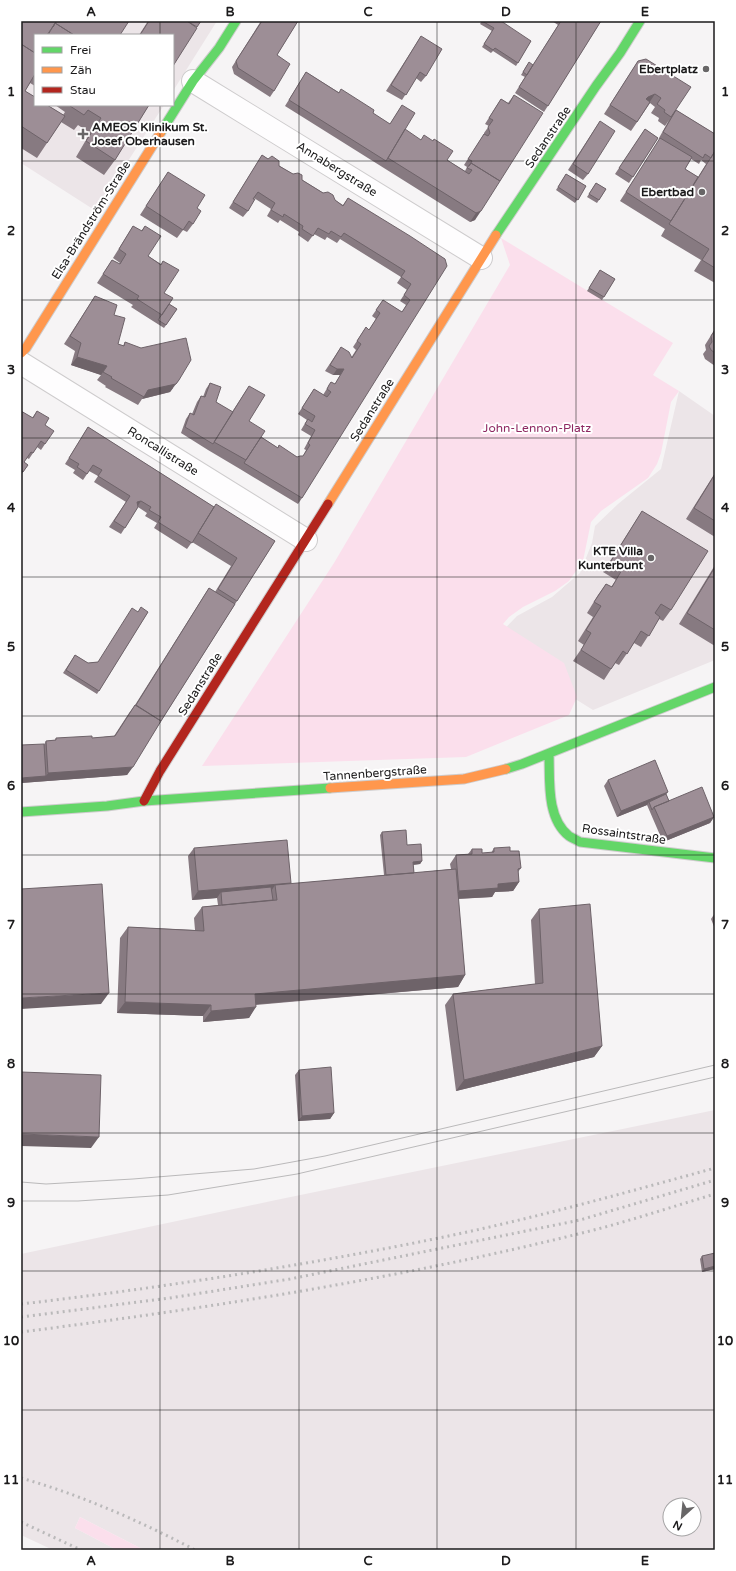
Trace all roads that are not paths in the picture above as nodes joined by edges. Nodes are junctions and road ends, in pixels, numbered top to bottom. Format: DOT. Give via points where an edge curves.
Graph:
graph roads {
  1 [pos="236,21"];
  2 [pos="640,21"];
  3 [pos="194,81"];
  4 [pos="481,258"];
  5 [pos="21,353"];
  6 [pos="21,363"];
  7 [pos="306,540"];
  8 [pos="715,687"];
  9 [pos="549,754"];
  10 [pos="144,801"];
  11 [pos="21,812"];
  12 [pos="715,858"];
  1 -- 3 [label="street, Elsa-Brändström-Straße"];
  2 -- 4 [label="street, Sedanstraße"];
  3 -- 4 [label="street, Annabergstraße"];
  3 -- 5 [label="street, Elsa-Brändström-Straße"];
  4 -- 7 [label="street, Sedanstraße"];
  6 -- 7 [label="street, Roncallistraße"];
  7 -- 10 [label="street, Sedanstraße" via="164,764"];
  8 -- 9 [label="street, Tannenbergstraße"];
  9 -- 10 [label="street, Tannenbergstraße" via="493,773 464,779"];
  9 -- 12 [label="street, Rossaintstraße" via="556,820 574,839 580,842"];
  10 -- 11 [label="street, Tannenbergstraße"];
}
